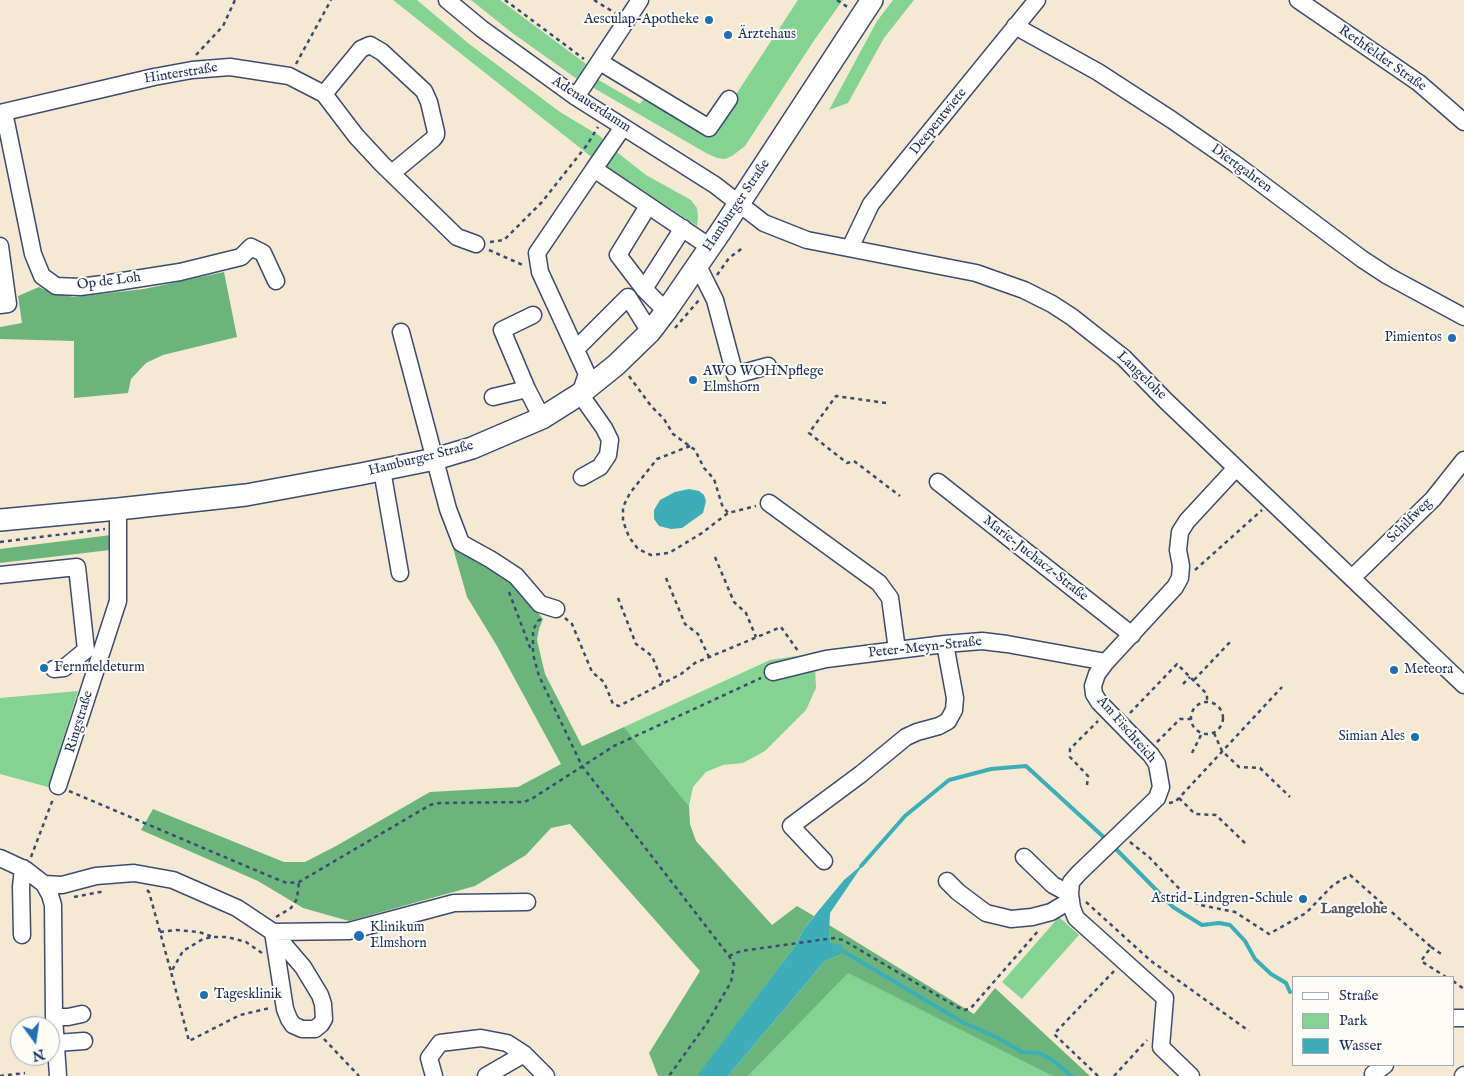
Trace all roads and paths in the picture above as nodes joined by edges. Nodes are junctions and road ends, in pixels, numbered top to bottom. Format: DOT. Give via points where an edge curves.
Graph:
graph roads {
  1 [pos="235,0"];
  2 [pos="331,0"];
  3 [pos="447,0"];
  4 [pos="505,0"];
  5 [pos="594,0"];
  6 [pos="640,0"];
  7 [pos="872,0"];
  8 [pos="1037,0"];
  9 [pos="1298,0"];
  10 [pos="627,21"];
  11 [pos="1015,26"];
  12 [pos="598,64"];
  13 [pos="192,70"];
  14 [pos="289,76"];
  15 [pos="324,94"];
  16 [pos="576,97"];
  17 [pos="729,99"];
  18 [pos="2,112"];
  19 [pos="1464,122"];
  20 [pos="598,127"];
  21 [pos="623,127"];
  22 [pos="594,169"];
  23 [pos="392,174"];
  24 [pos="739,202"];
  25 [pos="648,206"];
  26 [pos="683,228"];
  27 [pos="476,244"];
  28 [pos="0,246"];
  29 [pos="710,248"];
  30 [pos="850,248"];
  31 [pos="698,266"];
  32 [pos="540,272"];
  33 [pos="276,281"];
  34 [pos="644,289"];
  35 [pos="0,305"];
  36 [pos="666,311"];
  37 [pos="533,315"];
  38 [pos="1464,317"];
  39 [pos="401,332"];
  40 [pos="650,332"];
  41 [pos="576,349"];
  42 [pos="768,366"];
  43 [pos="628,374"];
  44 [pos="527,389"];
  45 [pos="580,394"];
  46 [pos="492,397"];
  47 [pos="886,403"];
  48 [pos="542,418"];
  49 [pos="690,446"];
  50 [pos="435,459"];
  51 [pos="1464,460"];
  52 [pos="1236,468"];
  53 [pos="382,470"];
  54 [pos="582,477"];
  55 [pos="938,482"];
  56 [pos="900,496"];
  57 [pos="1271,501"];
  58 [pos="769,503"];
  59 [pos="118,510"];
  60 [pos="728,513"];
  61 [pos="0,520"];
  62 [pos="716,557"];
  63 [pos="400,573"];
  64 [pos="0,575"];
  65 [pos="666,578"];
  66 [pos="1352,578"];
  67 [pos="1176,587"];
  68 [pos="509,591"];
  69 [pos="618,598"];
  70 [pos="556,609"];
  71 [pos="1132,635"];
  72 [pos="756,637"];
  73 [pos="1232,640"];
  74 [pos="945,644"];
  75 [pos="897,650"];
  76 [pos="533,654"];
  77 [pos="709,657"];
  78 [pos="1106,662"];
  79 [pos="806,664"];
  80 [pos="54,669"];
  81 [pos="773,672"];
  82 [pos="1190,677"];
  83 [pos="1194,680"];
  84 [pos="663,683"];
  85 [pos="1183,684"];
  86 [pos="1464,685"];
  87 [pos="1282,687"];
  88 [pos="1207,702"];
  89 [pos="1108,711"];
  90 [pos="1191,719"];
  91 [pos="1120,724"];
  92 [pos="1202,733"];
  93 [pos="1214,733"];
  94 [pos="1222,751"];
  95 [pos="1148,752"];
  96 [pos="1192,753"];
  97 [pos="582,766"];
  98 [pos="1087,785"];
  99 [pos="58,786"];
  100 [pos="1290,797"];
  101 [pos="1178,798"];
  102 [pos="1156,799"];
  103 [pos="1120,834"];
  104 [pos="1246,844"];
  105 [pos="1024,857"];
  106 [pos="0,858"];
  107 [pos="824,862"];
  108 [pos="24,869"];
  109 [pos="947,881"];
  110 [pos="300,882"];
  111 [pos="44,884"];
  112 [pos="143,888"];
  113 [pos="111,889"];
  114 [pos="72,897"];
  115 [pos="1071,897"];
  116 [pos="527,902"];
  117 [pos="1043,926"];
  118 [pos="270,930"];
  119 [pos="160,932"];
  120 [pos="22,935"];
  121 [pos="213,937"];
  122 [pos="1431,947"];
  123 [pos="729,956"];
  124 [pos="1444,956"];
  125 [pos="1124,960"];
  126 [pos="171,972"];
  127 [pos="280,972"];
  128 [pos="1444,976"];
  129 [pos="284,1005"];
  130 [pos="82,1014"];
  131 [pos="54,1016"];
  132 [pos="60,1017"];
  133 [pos="1163,1022"];
  134 [pos="315,1029"];
  135 [pos="1249,1031"];
  136 [pos="84,1041"];
  137 [pos="60,1044"];
  138 [pos="524,1054"];
  139 [pos="25,1073"];
  140 [pos="0,1076"];
  141 [pos="358,1076"];
  142 [pos="434,1076"];
  143 [pos="486,1076"];
  144 [pos="546,1076"];
  145 [pos="669,1076"];
  146 [pos="1098,1076"];
  147 [pos="1114,1076"];
  148 [pos="1191,1076"];
  1 -- 13 [label="path" via="223,26 192,59"];
  2 -- 14 [label="path"];
  3 -- 16 [label="street, Adenauerdamm"];
  4 -- 12 [label="path"];
  5 -- 10 [label="path"];
  6 -- 10 [label="street"];
  7 -- 24 [label="main road, Hamburger Straße"];
  8 -- 11 [label="street, Deepentwiete"];
  9 -- 19 [label="street, Rethfelder Straße" via="1419,83"];
  10 -- 12 [label="street"];
  11 -- 30 [label="street, Deepentwiete" via="871,204"];
  11 -- 38 [label="street, Diertgahren" via="1107,77 1234,164 1362,259"];
  12 -- 16 [label="street"];
  12 -- 17 [label="street" via="709,128"];
  13 -- 14 [label="street, Hinterstraße" via="230,67"];
  13 -- 18 [label="street, Hinterstraße"];
  14 -- 15 [label="street, Hinterstraße"];
  15 -- 23 [label="street, Hinterstraße" via="356,136"];
  15 -- 23 [label="street" via="361,49 370,45 424,91 436,135"];
  16 -- 21 [label="street, Adenauerdamm"];
  18 -- 33 [label="street, Op de Loh" via="32,254 42,276 56,286 80,287 180,272 241,257 251,247 263,253"];
  20 -- 27 [label="path" via="542,202 504,240"];
  21 -- 22 [label="street"];
  21 -- 24 [label="street, Adenauerdamm"];
  22 -- 25 [label="street"];
  22 -- 32 [label="street" via="536,253"];
  23 -- 27 [label="street, Hinterstraße" via="457,236"];
  24 -- 29 [label="main road, Hamburger Straße"];
  24 -- 30 [label="street, Langelohe" via="764,223 807,240"];
  25 -- 26 [label="street"];
  25 -- 34 [label="street" via="618,255"];
  26 -- 29 [label="street"];
  26 -- 34 [label="street"];
  27 -- 32 [label="path"];
  28 -- 35 [label="street" via="8,304"];
  29 -- 31 [label="main road, Hamburger Straße"];
  30 -- 52 [label="street, Langelohe" via="976,273 1052,304 1124,358"];
  31 -- 36 [label="main road, Hamburger Straße"];
  31 -- 42 [label="street" via="715,300 735,375"];
  32 -- 41 [label="street"];
  34 -- 36 [label="street"];
  36 -- 40 [label="main road, Hamburger Straße"];
  37 -- 44 [label="street" via="502,330"];
  39 -- 50 [label="street"];
  40 -- 41 [label="street" via="628,297"];
  40 -- 45 [label="main road, Hamburger Straße"];
  41 -- 45 [label="street" via="587,374"];
  43 -- 49 [label="path" via="673,434"];
  44 -- 46 [label="street"];
  44 -- 48 [label="street"];
  45 -- 48 [label="main road, Hamburger Straße"];
  45 -- 54 [label="street" via="610,440 608,455 600,466"];
  47 -- 56 [label="path" via="836,396 809,433 847,463 854,461"];
  48 -- 50 [label="main road, Hamburger Straße" via="472,448"];
  49 -- 60 [label="path" via="714,479 722,505"];
  49 -- 60 [label="path" via="657,459 630,493 623,507 623,521 629,537 638,550 651,555 668,553"];
  50 -- 53 [label="main road, Hamburger Straße"];
  50 -- 70 [label="street" via="448,509 462,543 516,576 540,604"];
  51 -- 66 [label="street, Schilfweg" via="1433,499"];
  52 -- 57 [label="street, Langelohe"];
  52 -- 67 [label="street" via="1180,532 1178,550 1182,566"];
  53 -- 59 [label="main road, Hamburger Straße" via="246,495"];
  53 -- 63 [label="street"];
  55 -- 71 [label="street, Marie-Juchacz-Straße"];
  57 -- 66 [label="street, Langelohe"];
  57 -- 67 [label="path"];
  58 -- 60 [label="path"];
  58 -- 75 [label="street" via="879,583 890,598"];
  59 -- 61 [label="main road, Hamburger Straße"];
  59 -- 99 [label="street, Ringstraße" via="118,601"];
  62 -- 72 [label="path" via="734,602 746,613"];
  64 -- 80 [label="street" via="77,567 86,650 64,668"];
  65 -- 77 [label="path" via="685,624 698,634"];
  66 -- 86 [label="street, Langelohe"];
  67 -- 71 [label="street, Am Fischteich"];
  68 -- 76 [label="path"];
  69 -- 84 [label="path" via="636,644 652,656"];
  70 -- 76 [label="path" via="538,621 533,630"];
  70 -- 84 [label="path" via="572,624 592,672 604,682 613,704 619,706"];
  71 -- 78 [label="street, Am Fischteich"];
  72 -- 77 [label="path"];
  72 -- 79 [label="path" via="781,626"];
  73 -- 83 [label="path"];
  74 -- 75 [label="street, Peter-Meyn-Straße"];
  74 -- 78 [label="street, Peter-Meyn-Straße" via="982,641"];
  74 -- 107 [label="street" via="955,698 954,710 948,721 906,736 791,826"];
  75 -- 79 [label="street, Peter-Meyn-Straße"];
  76 -- 97 [label="path" via="539,676"];
  77 -- 84 [label="path"];
  78 -- 89 [label="street, Am Fischteich" via="1093,686 1094,694"];
  79 -- 81 [label="street, Peter-Meyn-Straße"];
  81 -- 97 [label="path" via="614,746"];
  82 -- 83 [label="path"];
  82 -- 85 [label="path"];
  82 -- 91 [label="path" via="1177,664"];
  83 -- 88 [label="path" via="1207,694"];
  87 -- 94 [label="path"];
  88 -- 90 [label="path" via="1195,707"];
  88 -- 93 [label="path" via="1213,703 1224,717 1220,729"];
  89 -- 91 [label="street, Am Fischteich"];
  89 -- 98 [label="path" via="1070,749 1070,757 1088,776"];
  90 -- 92 [label="path" via="1196,730"];
  90 -- 95 [label="path" via="1180,720"];
  91 -- 95 [label="street, Am Fischteich"];
  92 -- 93 [label="path"];
  92 -- 96 [label="path"];
  93 -- 94 [label="path"];
  94 -- 100 [label="path" via="1239,767 1260,768"];
  94 -- 101 [label="path"];
  95 -- 102 [label="street, Am Fischteich" via="1157,764 1160,778 1161,787"];
  97 -- 110 [label="path" via="524,802 430,805"];
  97 -- 123 [label="path"];
  99 -- 108 [label="path"];
  99 -- 110 [label="path" via="274,878 287,883"];
  101 -- 102 [label="path" via="1175,802 1161,805"];
  101 -- 104 [label="path" via="1195,814 1216,815"];
  102 -- 103 [label="street"];
  103 -- 115 [label="street" via="1072,882"];
  103 -- 122 [label="path" via="1149,856 1189,899 1200,905 1235,912 1269,934 1306,913 1333,885 1350,875"];
  105 -- 115 [label="street"];
  106 -- 108 [label="street"];
  108 -- 111 [label="street"];
  108 -- 120 [label="street"];
  109 -- 115 [label="street" via="986,913 1003,918 1032,917 1051,912"];
  110 -- 118 [label="path" via="297,900 275,918"];
  111 -- 118 [label="street" via="134,873 174,880 237,908"];
  111 -- 131 [label="street" via="53,905"];
  112 -- 119 [label="path" via="150,892"];
  113 -- 114 [label="path"];
  115 -- 125 [label="street" via="1076,918"];
  115 -- 135 [label="path" via="1078,895 1151,961"];
  116 -- 118 [label="street" via="454,904 350,931"];
  117 -- 123 [label="path" via="971,1008 964,1010 843,940 834,938 783,945 741,951"];
  118 -- 127 [label="street"];
  118 -- 134 [label="street" via="303,967 320,995 324,1019"];
  119 -- 121 [label="path" via="199,932"];
  119 -- 126 [label="path"];
  121 -- 126 [label="path" via="183,951"];
  121 -- 127 [label="path" via="246,942 264,954"];
  122 -- 124 [label="path"];
  122 -- 128 [label="path" via="1421,961"];
  123 -- 145 [label="path" via="734,964 731,982 707,1023"];
  125 -- 133 [label="street" via="1165,998"];
  125 -- 146 [label="path" via="1054,1034"];
  126 -- 129 [label="path" via="189,1041 250,1012"];
  127 -- 129 [label="street"];
  129 -- 134 [label="street" via="293,1025"];
  130 -- 132 [label="street"];
  133 -- 147 [label="path"];
  133 -- 148 [label="street" via="1161,1047"];
  134 -- 141 [label="path"];
  136 -- 137 [label="street"];
  138 -- 142 [label="street" via="507,1042 481,1038 440,1043 429,1058"];
  138 -- 143 [label="street"];
  138 -- 144 [label="street"];
  139 -- 140 [label="path"];
}
